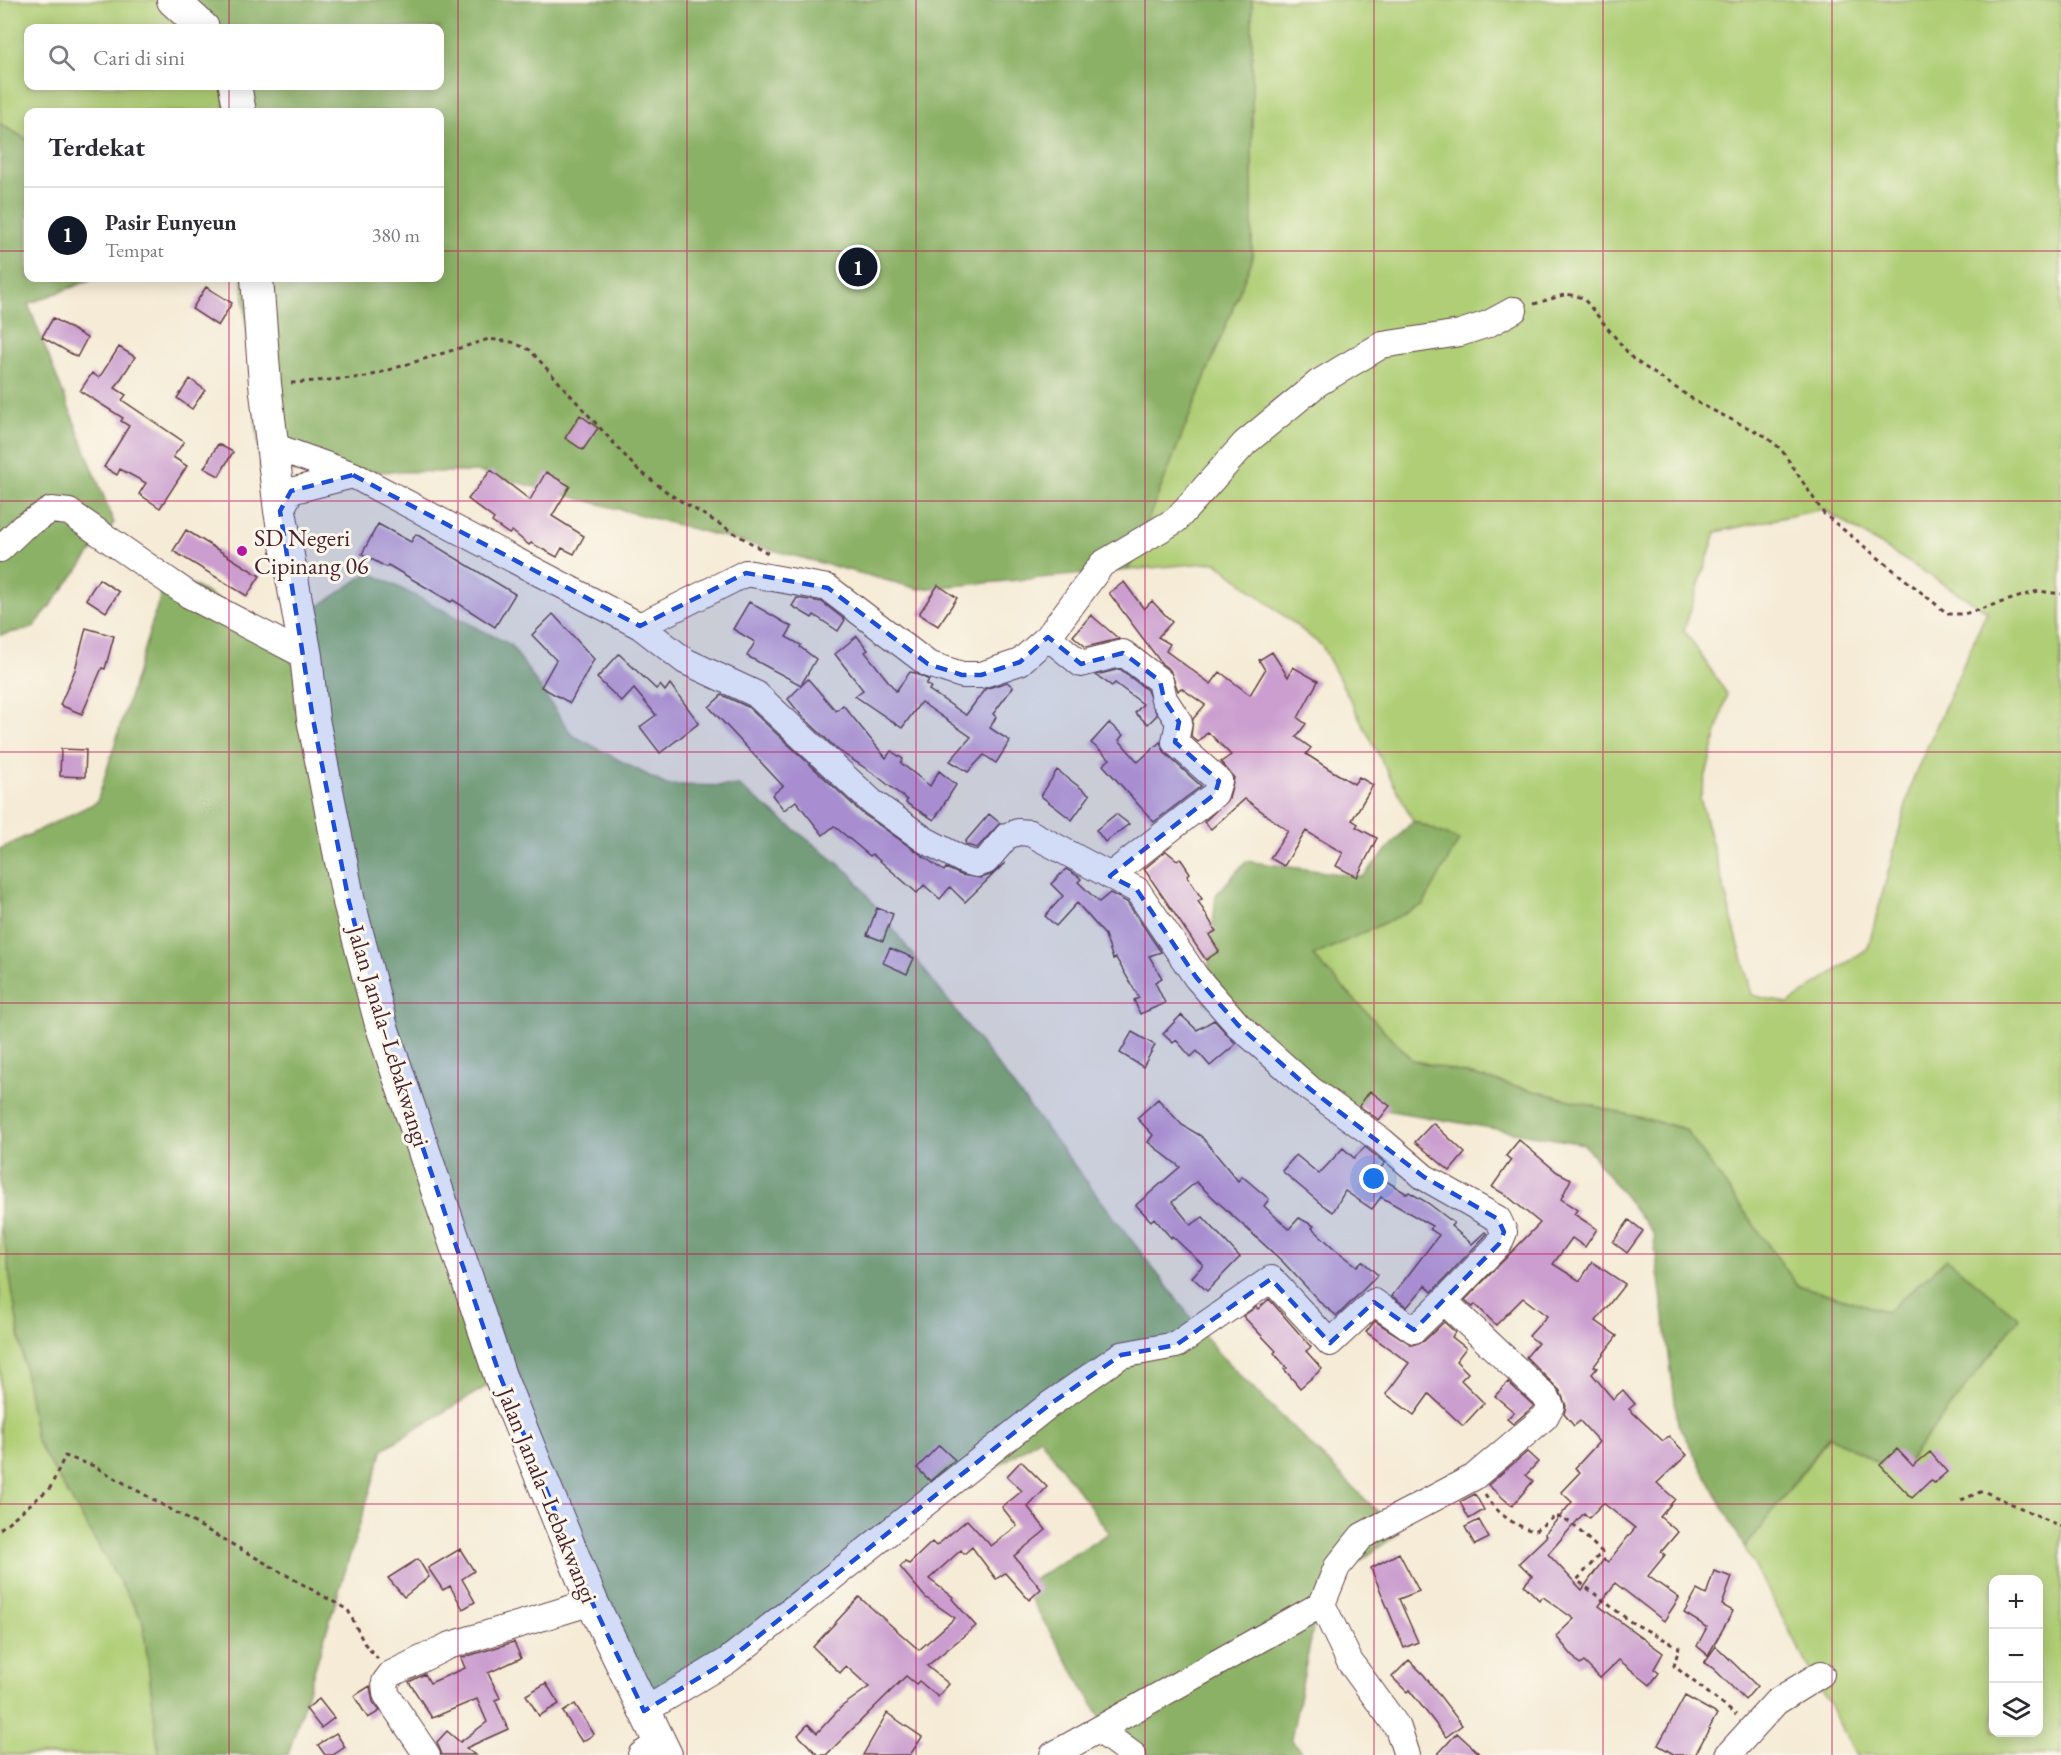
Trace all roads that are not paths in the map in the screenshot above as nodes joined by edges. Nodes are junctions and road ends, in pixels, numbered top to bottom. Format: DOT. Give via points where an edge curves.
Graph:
graph roads {
  1 [pos="173,0"];
  2 [pos="199,24"];
  3 [pos="236,90"];
  4 [pos="239,108"];
  5 [pos="257,282"];
  6 [pos="1514,310"];
  7 [pos="273,446"];
  8 [pos="353,475"];
  9 [pos="280,511"];
  10 [pos="0,549"];
  11 [pos="640,626"];
  12 [pos="1048,638"];
  13 [pos="306,656"];
  14 [pos="1110,876"];
  15 [pos="1444,1301"];
  16 [pos="592,1602"];
  17 [pos="1322,1604"];
  18 [pos="1821,1674"];
  19 [pos="644,1711"];
  20 [pos="1099,1730"];
  21 [pos="656,1751"];
  22 [pos="427,1755"];
  23 [pos="1053,1755"];
  24 [pos="1133,1755"];
  25 [pos="1407,1755"];
  26 [pos="1728,1755"];
  1 -- 2 [label="main road"];
  3 -- 4 [label="main road"];
  5 -- 7 [label="main road, Jalan Janala–Lebakwangi"];
  6 -- 12 [label="street" via="1460,333 1382,345 1318,383 1245,443 1176,520 1102,564"];
  7 -- 8 [label="street"];
  7 -- 9 [label="main road, Jalan Janala–Lebakwangi"];
  8 -- 9 [label="street" via="291,491"];
  8 -- 11 [label="street"];
  9 -- 13 [label="main road, Jalan Janala–Lebakwangi"];
  10 -- 13 [label="street" via="23,527 51,510 69,512 189,595"];
  11 -- 12 [label="street" via="746,573 828,588 928,664 962,675 981,675 1020,662"];
  11 -- 14 [label="street" via="685,661 756,694 872,802 955,856 976,864 986,861 1007,836 1030,833"];
  12 -- 14 [label="street" via="1081,664 1122,653 1160,681 1164,699 1179,722 1175,742 1219,781 1215,794"];
  13 -- 16 [label="main road, Jalan Janala–Lebakwangi" via="349,902 381,1024 500,1376"];
  14 -- 15 [label="street" via="1137,890 1196,977 1238,1025 1310,1089 1383,1141 1424,1177 1498,1219 1504,1232 1499,1244"];
  15 -- 17 [label="street" via="1551,1406 1545,1417 1474,1476 1362,1536 1337,1567"];
  15 -- 19 [label="street" via="1414,1330 1374,1302 1330,1343 1271,1279 1176,1345 1121,1356 1112,1362 1040,1413 726,1661"];
  16 -- 19 [label="main road, Jalan Janala–Lebakwangi"];
  16 -- 22 [label="street" via="448,1646 391,1674 385,1682 386,1694"];
  17 -- 20 [label="street"];
  17 -- 25 [label="street" via="1350,1662 1398,1728"];
  18 -- 26 [label="street" via="1776,1702"];
  19 -- 21 [label="main road, Jalan Janala–Lebakwangi"];
  20 -- 23 [label="street"];
  20 -- 24 [label="street"];
}
